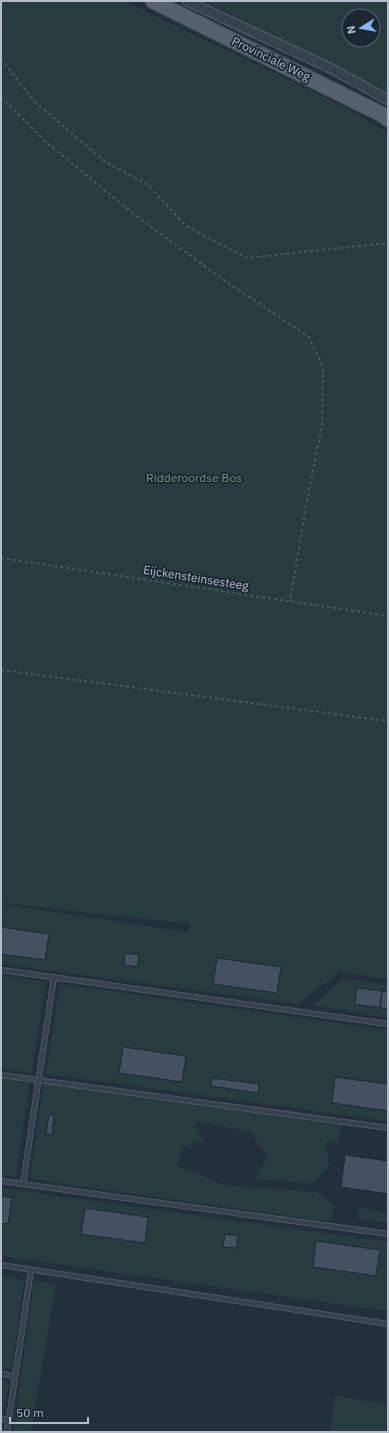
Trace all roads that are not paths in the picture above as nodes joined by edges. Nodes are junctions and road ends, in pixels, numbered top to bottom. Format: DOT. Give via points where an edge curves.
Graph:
graph roads {
  1 [pos="153,1"];
  2 [pos="187,1"];
  3 [pos="388,100"];
  4 [pos="388,119"];
  5 [pos="1,970"];
  6 [pos="54,978"];
  7 [pos="388,1024"];
  8 [pos="1,1074"];
  9 [pos="38,1080"];
  10 [pos="388,1128"];
  11 [pos="1,1180"];
  12 [pos="23,1184"];
  13 [pos="388,1234"];
  14 [pos="1,1265"];
  15 [pos="32,1270"];
  16 [pos="388,1324"];
  17 [pos="1,1374"];
  18 [pos="15,1376"];
  19 [pos="1,1419"];
  20 [pos="9,1420"];
  21 [pos="7,1432"];
  1 -- 4 [label="main road, Provinciale Weg"];
  2 -- 3 [label="street" via="332,69"];
  5 -- 6 [label="lane"];
  6 -- 7 [label="lane"];
  6 -- 9 [label="lane"];
  8 -- 9 [label="lane"];
  9 -- 10 [label="lane"];
  9 -- 12 [label="lane"];
  11 -- 12 [label="lane"];
  12 -- 13 [label="lane"];
  14 -- 15 [label="lane"];
  15 -- 16 [label="lane"];
  15 -- 18 [label="lane"];
  17 -- 18 [label="lane"];
  18 -- 20 [label="lane"];
  19 -- 20 [label="lane"];
  20 -- 21 [label="lane"];
}
